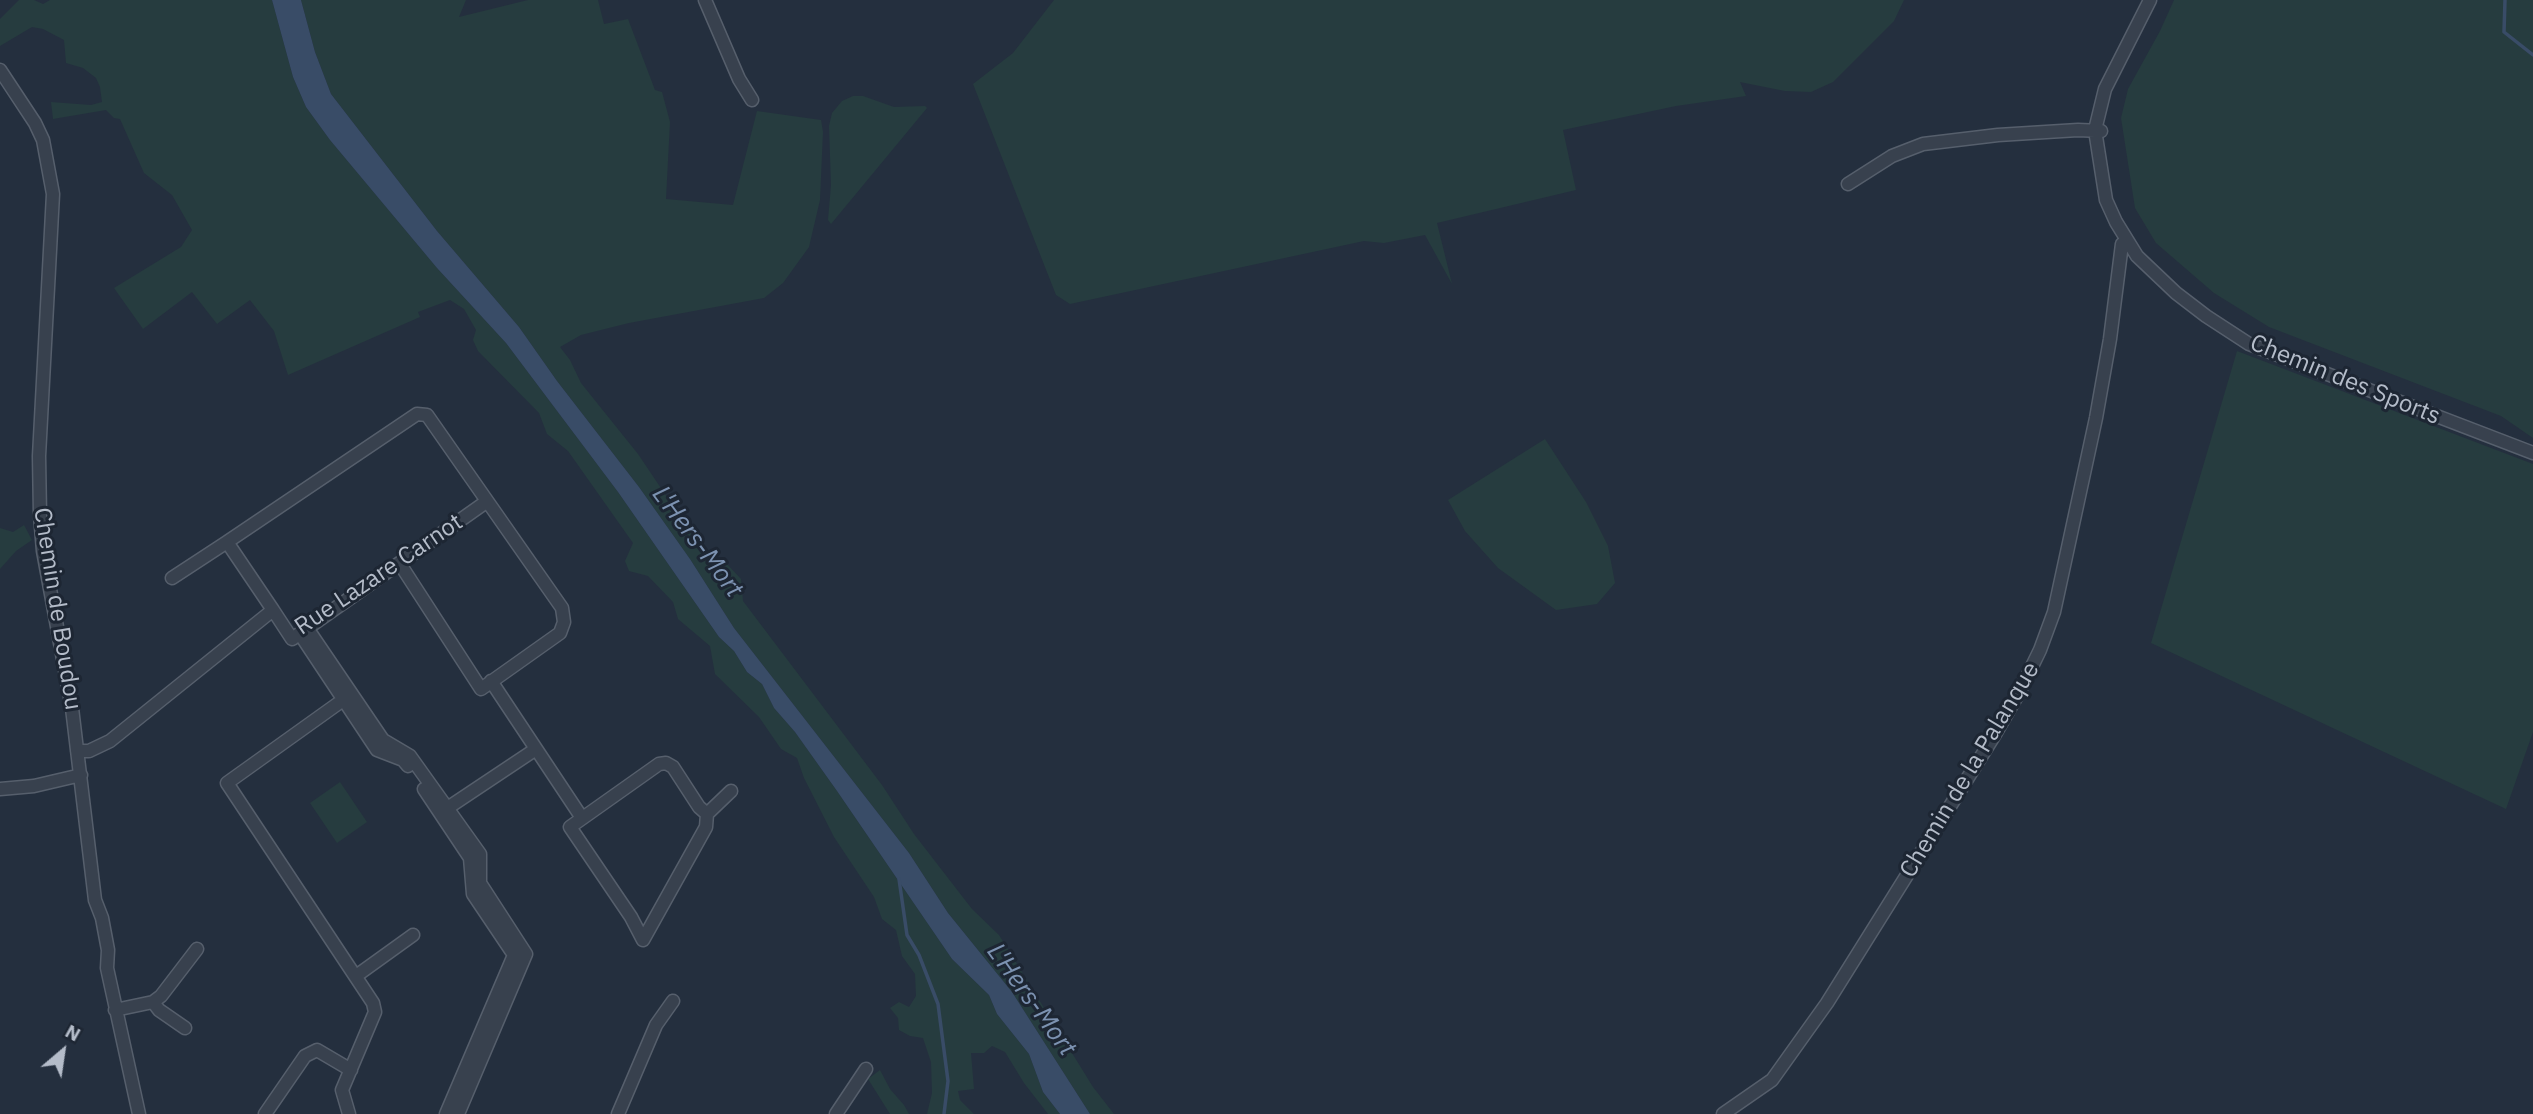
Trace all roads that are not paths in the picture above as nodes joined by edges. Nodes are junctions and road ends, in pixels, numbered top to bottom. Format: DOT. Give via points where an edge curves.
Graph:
graph roads {
  1 [pos="705,0"];
  2 [pos="2150,0"];
  3 [pos="0,70"];
  4 [pos="752,100"];
  5 [pos="2098,131"];
  6 [pos="1849,184"];
  7 [pos="2122,244"];
  8 [pos="2533,453"];
  9 [pos="486,502"];
  10 [pos="227,542"];
  11 [pos="400,564"];
  12 [pos="172,578"];
  13 [pos="273,610"];
  14 [pos="304,631"];
  15 [pos="491,681"];
  16 [pos="348,697"];
  17 [pos="536,749"];
  18 [pos="77,751"];
  19 [pos="81,775"];
  20 [pos="0,789"];
  21 [pos="731,791"];
  22 [pos="444,810"];
  23 [pos="707,814"];
  24 [pos="582,818"];
  25 [pos="413,935"];
  26 [pos="197,948"];
  27 [pos="356,975"];
  28 [pos="673,1001"];
  29 [pos="153,1002"];
  30 [pos="115,1010"];
  31 [pos="185,1028"];
  32 [pos="866,1069"];
  33 [pos="351,1070"];
  34 [pos="139,1114"];
  35 [pos="265,1114"];
  36 [pos="349,1114"];
  37 [pos="446,1114"];
  38 [pos="458,1114"];
  39 [pos="618,1114"];
  40 [pos="836,1114"];
  41 [pos="1723,1114"];
  1 -- 4 [label="street"];
  2 -- 5 [label="street, Chemin des Sports" via="2114,74"];
  3 -- 18 [label="street, Chemin de Boudou" via="43,140 53,194 40,515"];
  5 -- 6 [label="street" via="1923,144 1892,156"];
  5 -- 8 [label="street, Chemin des Sports" via="2116,222 2137,256 2206,316 2270,353"];
  7 -- 41 [label="street, Chemin de la Palanque" via="2096,418 2054,612 2040,650 1994,736 1827,1003 1772,1080"];
  9 -- 10 [label="street" via="427,415 417,414"];
  9 -- 11 [label="street, Rue Lazare Carnot"];
  9 -- 15 [label="street" via="562,608 564,622 559,633"];
  10 -- 12 [label="street"];
  10 -- 13 [label="street"];
  11 -- 14 [label="street, Rue Lazare Carnot"];
  11 -- 15 [label="street" via="481,688"];
  13 -- 14 [label="street, Rue Lazare Carnot" via="292,639"];
  13 -- 18 [label="street, Rue Lazare Carnot" via="110,741"];
  14 -- 16 [label="street"];
  15 -- 17 [label="street"];
  16 -- 22 [label="street" via="377,750 403,760"];
  16 -- 27 [label="street" via="226,783"];
  17 -- 22 [label="street"];
  17 -- 24 [label="street"];
  18 -- 19 [label="street, Chemin de Boudou"];
  19 -- 20 [label="street"];
  19 -- 30 [label="street, Chemin de Boudou" via="95,900 108,950"];
  21 -- 23 [label="street"];
  22 -- 37 [label="street" via="470,859 473,894 514,955"];
  22 -- 38 [label="street" via="480,854 480,883 526,954"];
  23 -- 24 [label="street" via="666,763"];
  23 -- 24 [label="street" via="706,827 643,940 570,827"];
  25 -- 27 [label="street"];
  26 -- 29 [label="street"];
  27 -- 33 [label="street" via="375,1012"];
  28 -- 39 [label="street" via="656,1025"];
  29 -- 30 [label="street"];
  29 -- 31 [label="street"];
  30 -- 34 [label="street, Chemin de Boudou"];
  32 -- 40 [label="street"];
  33 -- 35 [label="street" via="317,1050 305,1056"];
  33 -- 36 [label="street" via="342,1090"];
}
